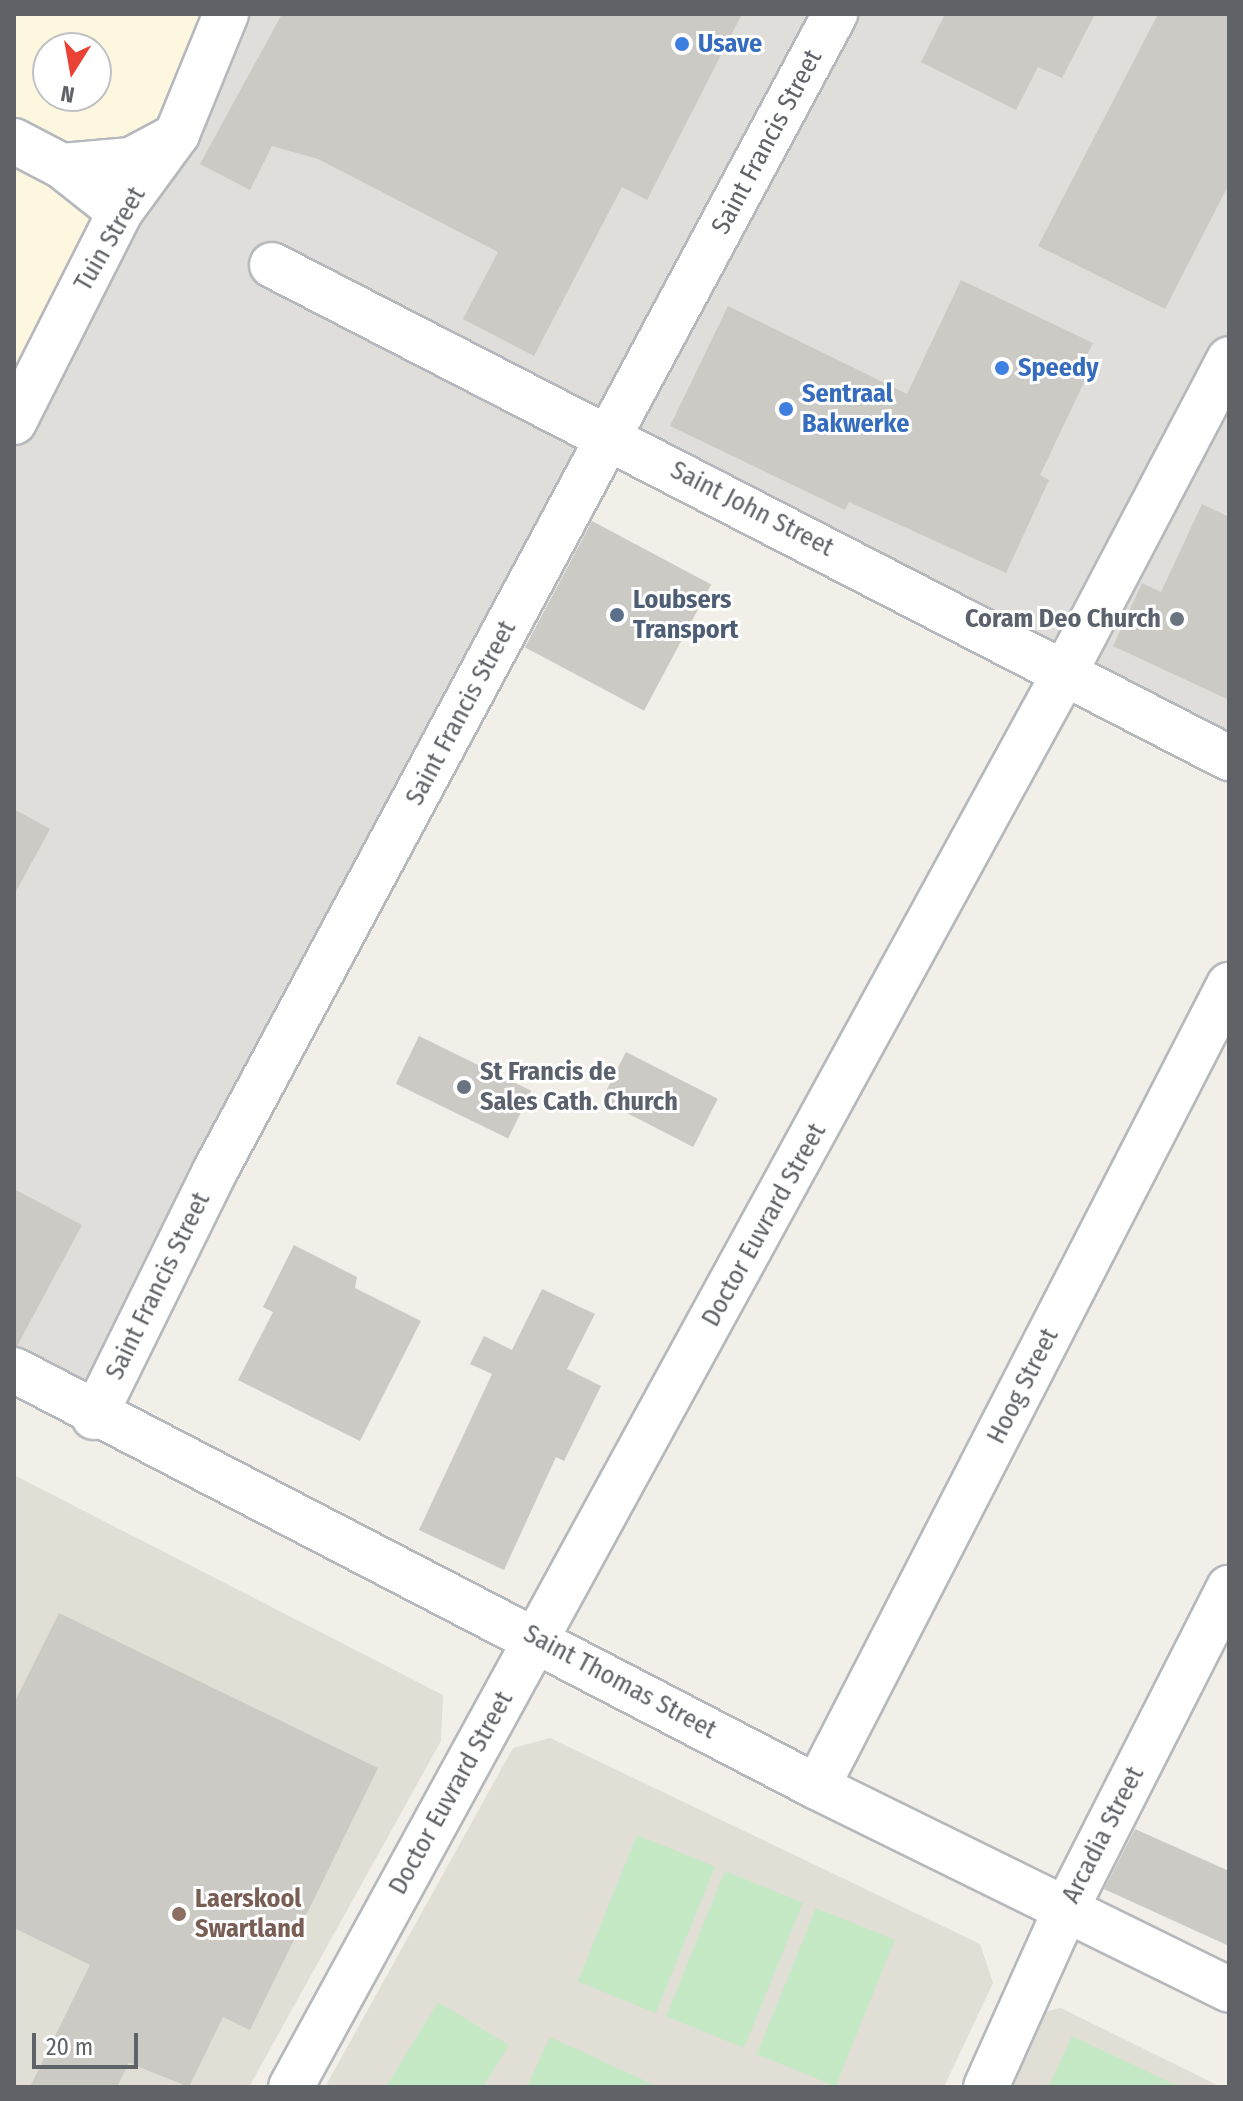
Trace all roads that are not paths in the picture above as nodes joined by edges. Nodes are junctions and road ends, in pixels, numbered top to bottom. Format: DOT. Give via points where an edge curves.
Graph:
graph roads {
  1 [pos="226,14"];
  2 [pos="835,14"];
  3 [pos="177,134"];
  4 [pos="14,141"];
  5 [pos="62,166"];
  6 [pos="120,212"];
  7 [pos="272,265"];
  8 [pos="1229,359"];
  9 [pos="14,422"];
  10 [pos="609,437"];
  11 [pos="1066,670"];
  12 [pos="1229,758"];
  13 [pos="1229,985"];
  14 [pos="14,1370"];
  15 [pos="94,1417"];
  16 [pos="1229,1588"];
  17 [pos="538,1638"];
  18 [pos="817,1787"];
  19 [pos="1067,1907"];
  20 [pos="1229,1990"];
  21 [pos="291,2087"];
  22 [pos="986,2087"];
  1 -- 3 [label="street, Tuin Street"];
  2 -- 10 [label="street, Saint Francis Street"];
  3 -- 5 [label="street" via="131,160"];
  3 -- 6 [label="street, Tuin Street"];
  4 -- 5 [label="street"];
  5 -- 6 [label="street"];
  6 -- 9 [label="street, Tuin Street"];
  7 -- 10 [label="street, Saint John Street"];
  8 -- 11 [label="street, Doctor Euvrard Street"];
  10 -- 11 [label="street, Saint John Street"];
  10 -- 15 [label="street, Saint Francis Street" via="215,1171"];
  11 -- 12 [label="street, Saint John Street"];
  11 -- 17 [label="street, Doctor Euvrard Street"];
  13 -- 18 [label="street, Hoog Street"];
  14 -- 15 [label="street, Saint Thomas Street"];
  15 -- 17 [label="street, Saint Thomas Street"];
  16 -- 19 [label="street, Arcadia Street"];
  17 -- 18 [label="street, Saint Thomas Street"];
  17 -- 21 [label="street, Doctor Euvrard Street"];
  18 -- 19 [label="street, Saint Thomas Street"];
  19 -- 20 [label="street, Saint Thomas Street"];
  19 -- 22 [label="street, Arcadia Street"];
}
